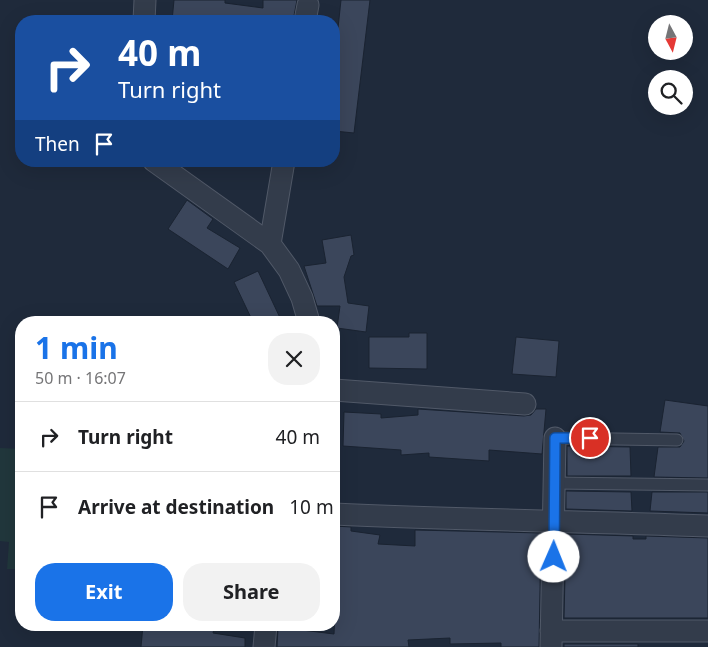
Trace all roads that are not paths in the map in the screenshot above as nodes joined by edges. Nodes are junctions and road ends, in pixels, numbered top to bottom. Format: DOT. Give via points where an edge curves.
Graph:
graph roads {
  1 [pos="145,0"];
  2 [pos="144,15"];
  3 [pos="162,167"];
  4 [pos="283,167"];
  5 [pos="270,244"];
  6 [pos="307,316"];
  7 [pos="340,390"];
  8 [pos="525,404"];
  9 [pos="555,438"];
  10 [pos="677,440"];
  11 [pos="555,483"];
  12 [pos="708,485"];
  13 [pos="340,514"];
  14 [pos="554,520"];
  15 [pos="708,526"];
  16 [pos="265,631"];
  17 [pos="708,631"];
  18 [pos="551,639"];
  19 [pos="264,647"];
  1 -- 2 [label="street"];
  3 -- 5 [label="street"];
  4 -- 5 [label="street"];
  5 -- 6 [label="street" via="289,270"];
  7 -- 8 [label="street"];
  9 -- 10 [label="lane"];
  9 -- 11 [label="street"];
  11 -- 12 [label="lane"];
  11 -- 14 [label="street"];
  13 -- 14 [label="street"];
  14 -- 15 [label="street"];
  14 -- 18 [label="street"];
  16 -- 19 [label="street"];
  17 -- 18 [label="street"];
}
